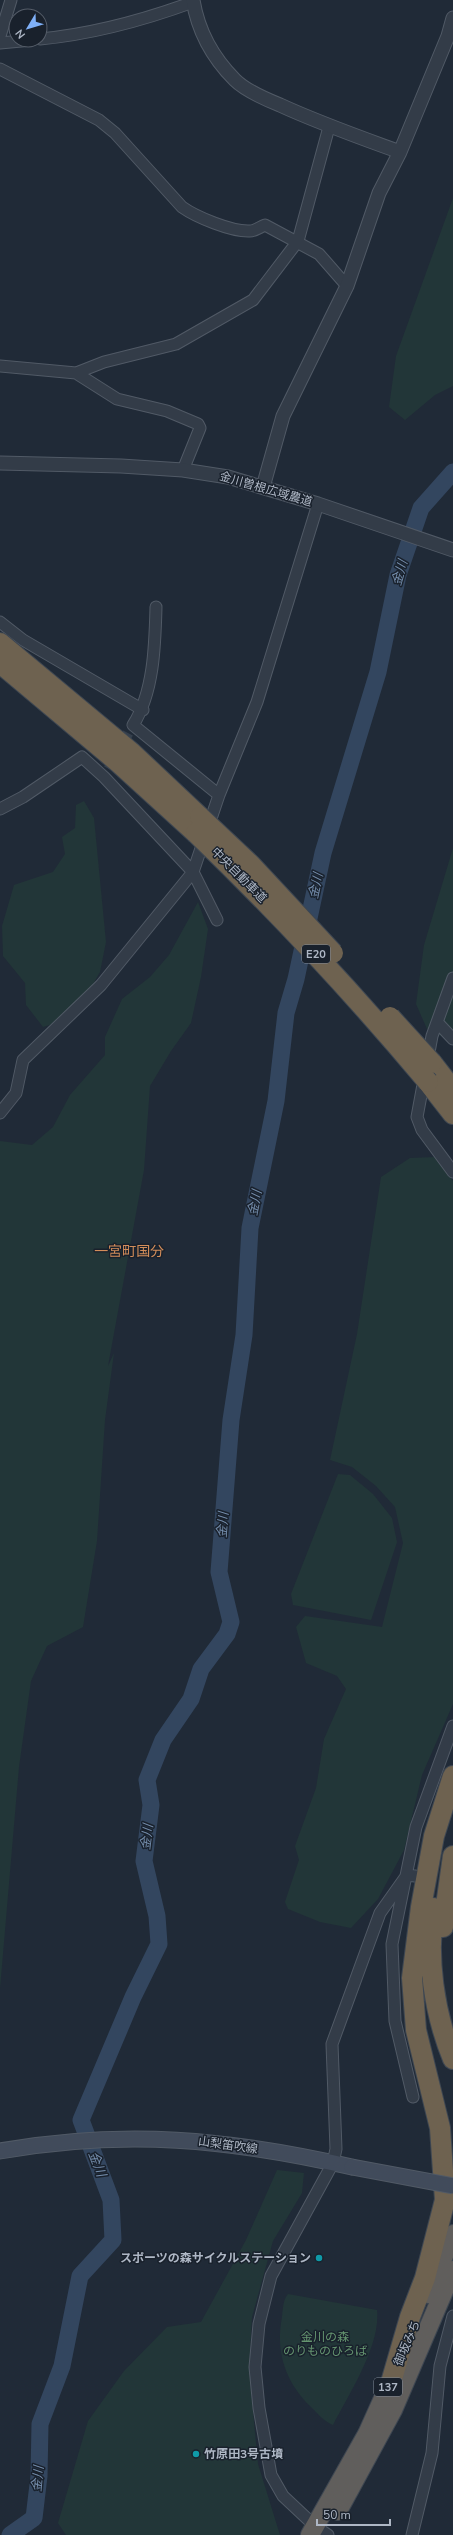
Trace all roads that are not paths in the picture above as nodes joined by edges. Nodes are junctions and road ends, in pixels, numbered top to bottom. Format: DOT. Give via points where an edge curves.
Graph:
graph roads {
  1 [pos="11,0"];
  2 [pos="193,1"];
  3 [pos="453,18"];
  4 [pos="0,36"];
  5 [pos="48,38"];
  6 [pos="0,69"];
  7 [pos="329,127"];
  8 [pos="400,152"];
  9 [pos="298,241"];
  10 [pos="347,286"];
  11 [pos="0,366"];
  12 [pos="76,373"];
  13 [pos="0,463"];
  14 [pos="183,470"];
  15 [pos="264,487"];
  16 [pos="318,504"];
  17 [pos="453,550"];
  18 [pos="156,608"];
  19 [pos="0,622"];
  20 [pos="0,643"];
  21 [pos="0,662"];
  22 [pos="143,710"];
  23 [pos="219,795"];
  24 [pos="0,809"];
  25 [pos="198,825"];
  26 [pos="194,872"];
  27 [pos="217,920"];
  28 [pos="453,978"];
  29 [pos="437,1022"];
  30 [pos="453,1039"];
  31 [pos="453,1075"];
  32 [pos="437,1076"];
  33 [pos="0,1113"];
  34 [pos="453,1114"];
  35 [pos="453,1124"];
  36 [pos="453,1172"];
  37 [pos="453,1726"];
  38 [pos="452,1778"];
  39 [pos="453,1856"];
  40 [pos="411,1875"];
  41 [pos="453,2025"];
  42 [pos="453,2059"];
  43 [pos="414,2097"];
  44 [pos="0,2151"];
  45 [pos="333,2163"];
  46 [pos="453,2186"];
  47 [pos="453,2234"];
  48 [pos="451,2278"];
  49 [pos="453,2316"];
  50 [pos="392,2379"];
  51 [pos="321,2533"];
  52 [pos="412,2535"];
  1 -- 4 [label="street"];
  2 -- 5 [label="street" via="147,19 95,31"];
  2 -- 7 [label="street" via="200,28 213,55 236,81 262,97"];
  3 -- 8 [label="street"];
  6 -- 9 [label="street" via="99,120 116,133 182,207 193,214 241,231 252,231 265,225"];
  7 -- 8 [label="street"];
  7 -- 9 [label="street"];
  8 -- 10 [label="street" via="379,193"];
  9 -- 10 [label="street" via="319,254"];
  9 -- 12 [label="street" via="253,300 176,344 104,362"];
  10 -- 15 [label="street" via="283,416"];
  11 -- 12 [label="street"];
  12 -- 14 [label="street" via="117,399 167,411 198,424 200,428"];
  13 -- 14 [label="street, 金川曽根広域農道"];
  14 -- 15 [label="street, 金川曽根広域農道" via="228,476"];
  15 -- 16 [label="street, 金川曽根広域農道"];
  16 -- 17 [label="street, 金川曽根広域農道"];
  16 -- 23 [label="street" via="257,702"];
  18 -- 22 [label="street" via="155,645"];
  19 -- 22 [label="street" via="23,640"];
  20 -- 25 [label="highway, 中央自動車道 / E20" via="132,753"];
  21 -- 25 [label="highway, 中央自動車道 / E20"];
  22 -- 23 [label="street" via="131,729"];
  23 -- 26 [label="street"];
  24 -- 26 [label="street" via="29,794 82,757 106,773"];
  25 -- 32 [label="highway, 中央自動車道 / E20, bridge" via="368,1011"];
  25 -- 32 [label="highway, 中央自動車道 / E20, bridge" via="251,865 409,1038 417,1038"];
  26 -- 27 [label="street"];
  26 -- 33 [label="street" via="102,985 23,1060 16,1093"];
  28 -- 29 [label="street"];
  29 -- 30 [label="street"];
  29 -- 36 [label="street" via="429,1050 417,1118 422,1130"];
  31 -- 32 [label="highway"];
  32 -- 34 [label="highway, 中央自動車道 / E20"];
  32 -- 35 [label="highway" via="438,1105"];
  37 -- 40 [label="street" via="416,1827"];
  38 -- 42 [label="highway" via="431,1929 439,2019"];
  38 -- 50 [label="highway" via="434,1836 420,1907 412,1978 416,2030 440,2128 445,2200 425,2278 410,2317"];
  39 -- 41 [label="highway" via="441,1942 445,1986"];
  40 -- 43 [label="street" via="392,1944 395,2021"];
  40 -- 45 [label="street" via="380,1913 332,2044 336,2149"];
  44 -- 45 [label="main road, 山梨笛吹線" via="94,2139 147,2138 218,2142"];
  45 -- 46 [label="main road, 山梨笛吹線, bridge"];
  45 -- 51 [label="street" via="271,2276 259,2324 255,2368 259,2408 271,2474 283,2496"];
  47 -- 50 [label="highway, 御坂みち / 137"];
  48 -- 51 [label="highway, 御坂みち / 137" via="393,2410"];
  49 -- 52 [label="street" via="440,2366 432,2453"];
  50 -- 51 [label="highway, 御坂みち / 137"];
}
